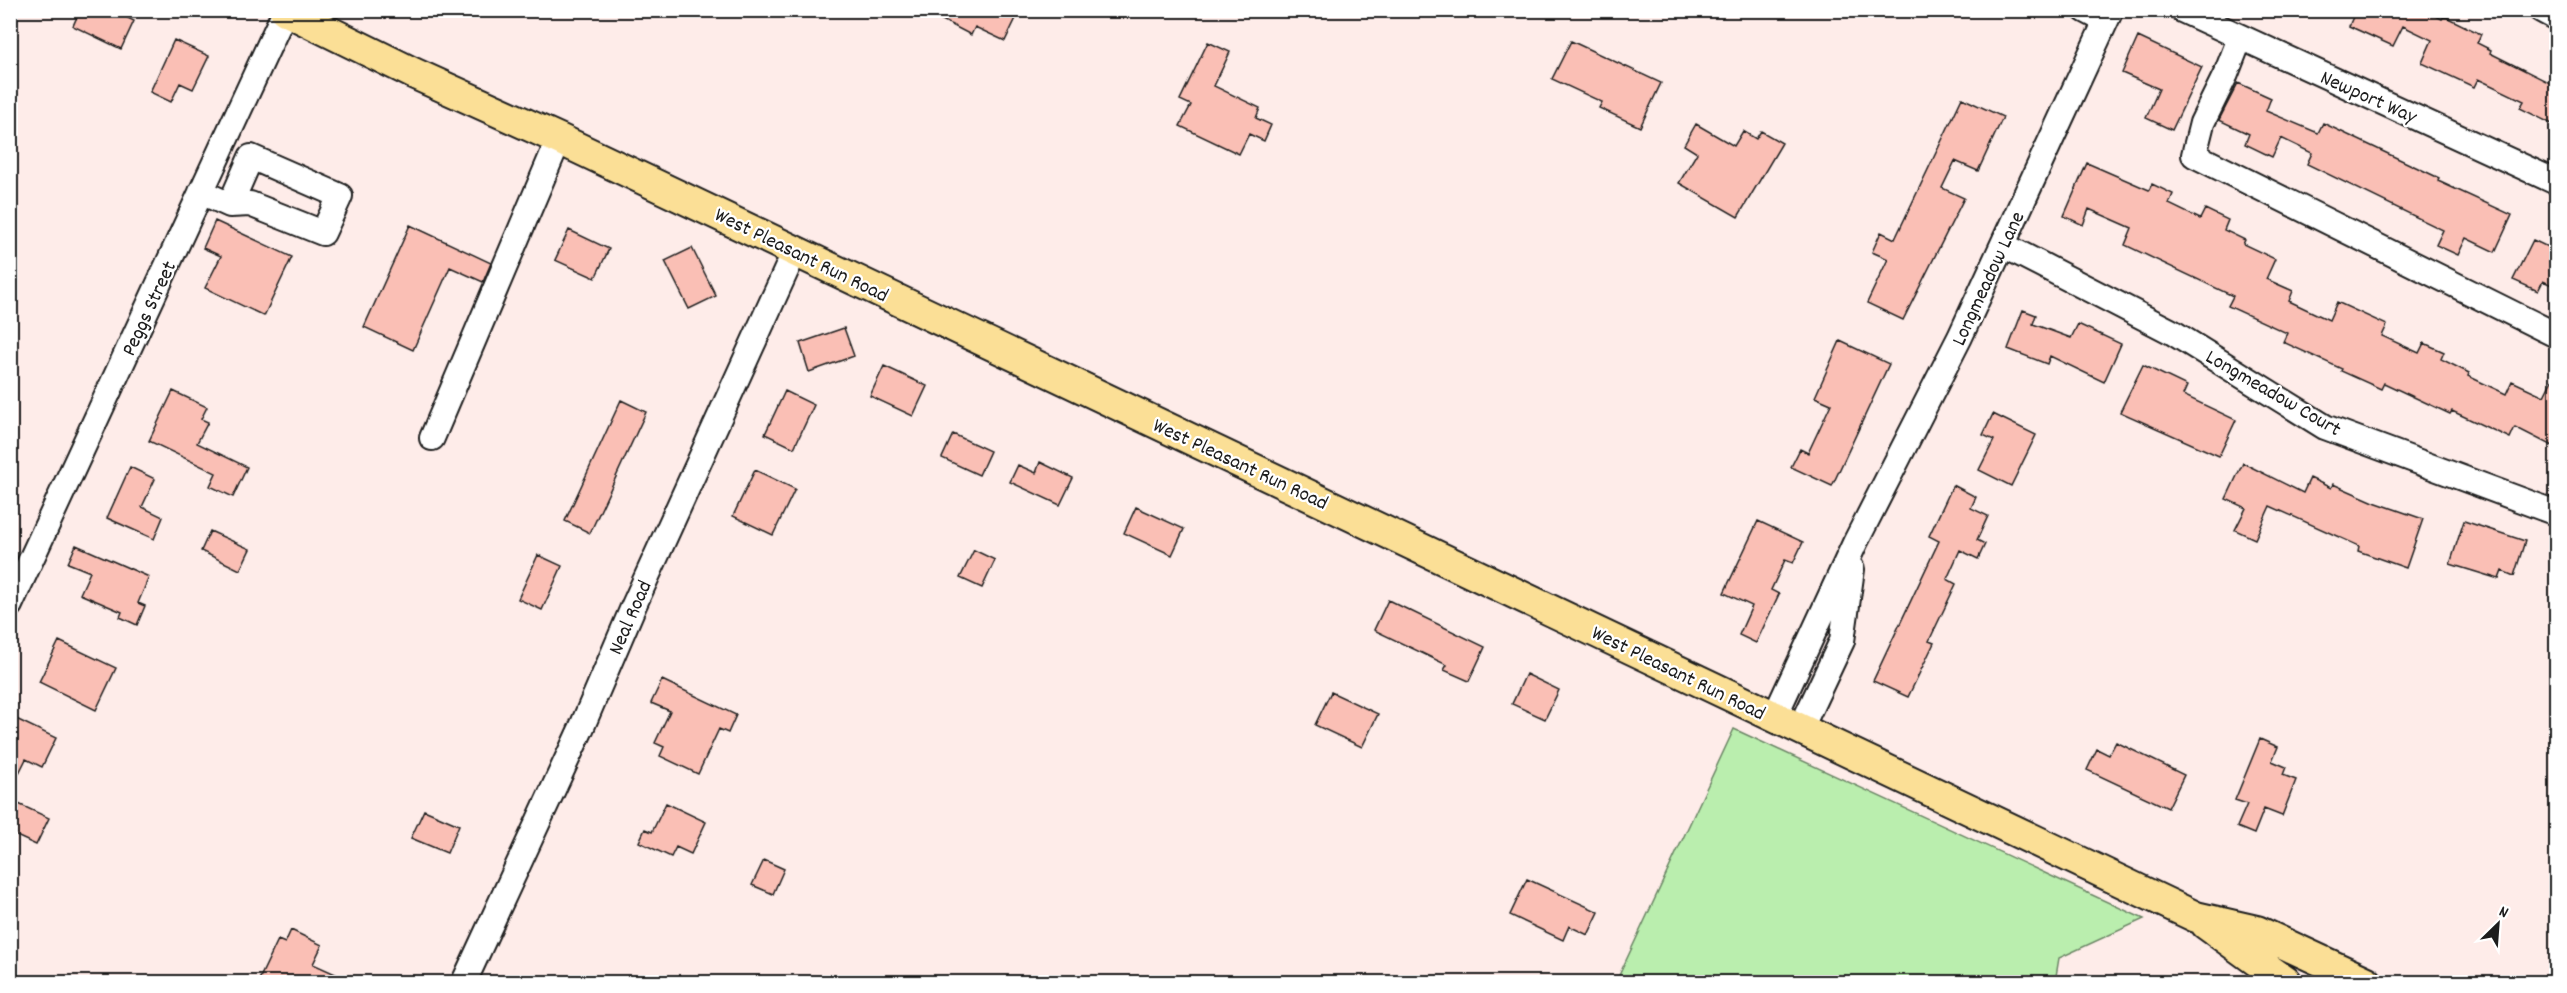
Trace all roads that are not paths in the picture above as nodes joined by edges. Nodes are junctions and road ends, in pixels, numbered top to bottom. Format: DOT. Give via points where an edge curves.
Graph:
graph roads {
  1 [pos="285,10"];
  2 [pos="2085,10"];
  3 [pos="2182,10"];
  4 [pos="2541,10"];
  5 [pos="2109,16"];
  6 [pos="2556,18"];
  7 [pos="2240,38"];
  8 [pos="560,139"];
  9 [pos="2556,182"];
  10 [pos="201,192"];
  11 [pos="230,205"];
  12 [pos="2003,245"];
  13 [pos="795,251"];
  14 [pos="2556,335"];
  15 [pos="432,438"];
  16 [pos="2556,513"];
  17 [pos="10,605"];
  18 [pos="1787,724"];
  19 [pos="2196,917"];
  20 [pos="464,982"];
  21 [pos="2286,982"];
  22 [pos="2367,982"];
  1 -- 8 [label="main road, West Pleasant Run Road"];
  1 -- 10 [label="street, Peggs Street"];
  2 -- 5 [label="street"];
  3 -- 7 [label="street, Newport Way"];
  4 -- 6 [label="street"];
  5 -- 12 [label="street, Longmeadow Lane"];
  7 -- 9 [label="street, Newport Way"];
  7 -- 14 [label="street" via="2202,123 2194,155"];
  8 -- 13 [label="main road, West Pleasant Run Road"];
  8 -- 15 [label="street"];
  10 -- 11 [label="street"];
  10 -- 17 [label="street, Peggs Street"];
  12 -- 16 [label="street, Longmeadow Court" via="2172,332 2325,427"];
  12 -- 18 [label="street, Longmeadow Lane" via="1855,543 1842,641"];
  13 -- 18 [label="main road, West Pleasant Run Road"];
  13 -- 20 [label="street, Neal Road"];
  18 -- 19 [label="main road, West Pleasant Run Road"];
  19 -- 21 [label="main road, West Pleasant Run Road"];
  19 -- 22 [label="main road, West Pleasant Run Road" via="2257,931"];
}
